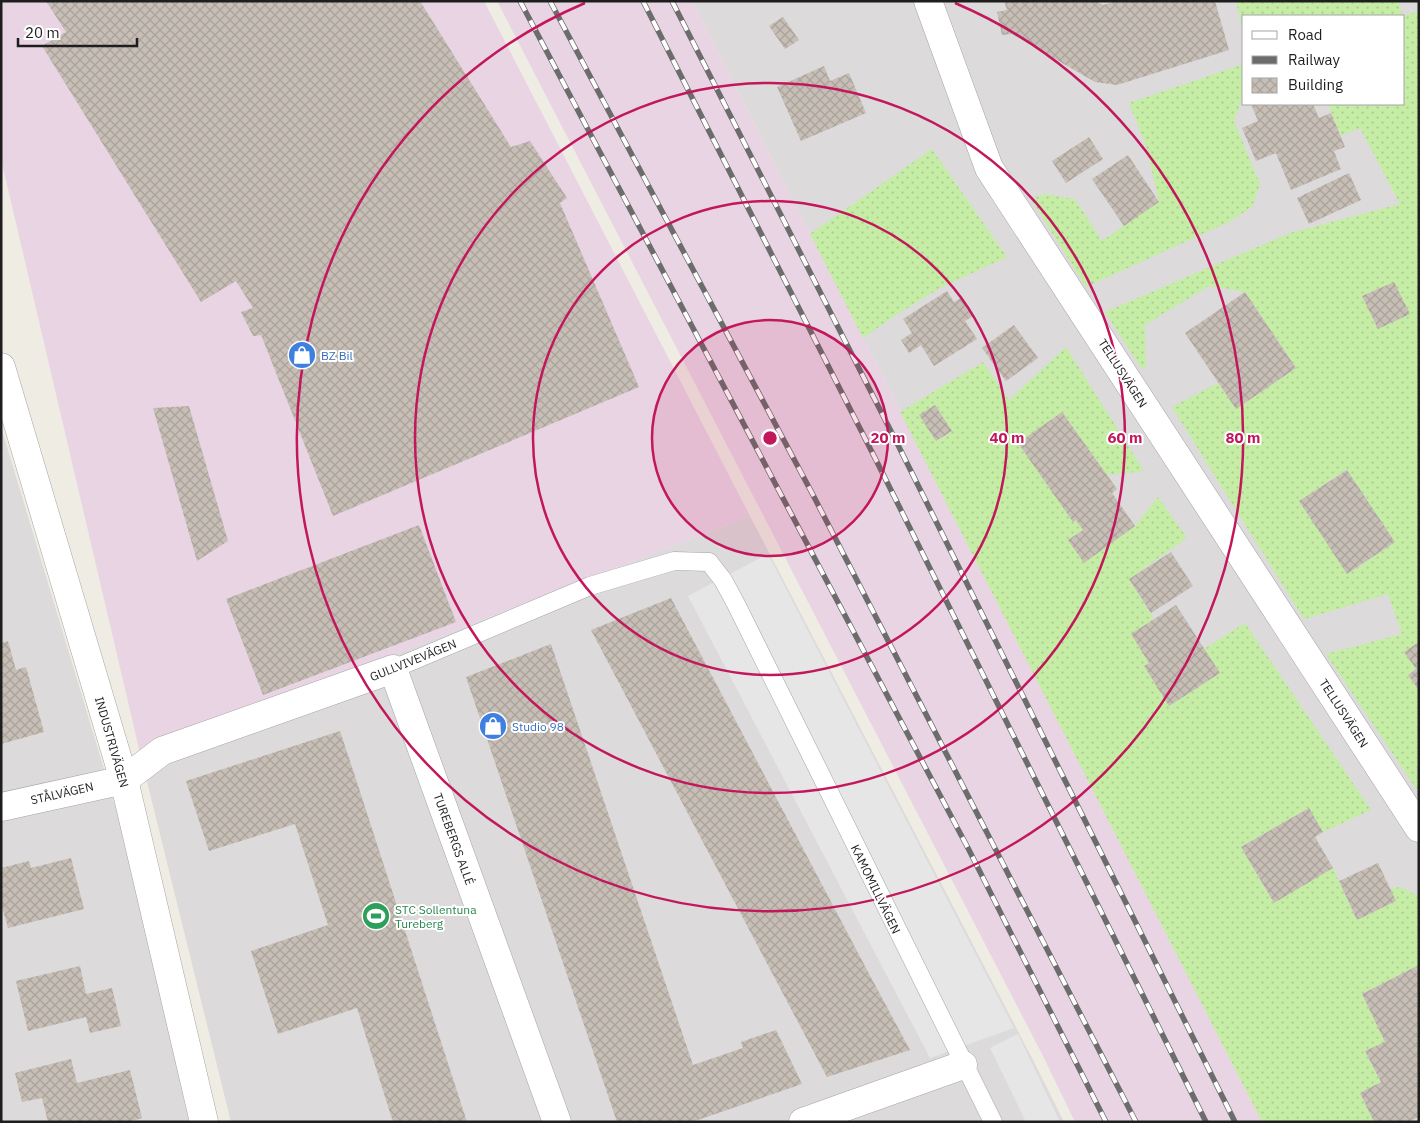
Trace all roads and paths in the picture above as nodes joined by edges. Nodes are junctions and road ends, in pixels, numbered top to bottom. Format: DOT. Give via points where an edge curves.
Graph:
graph roads {
  1 [pos="928,1"];
  2 [pos="1,367"];
  3 [pos="709,562"];
  4 [pos="393,669"];
  5 [pos="124,780"];
  6 [pos="1,807"];
  7 [pos="1419,828"];
  8 [pos="964,1065"];
  9 [pos="204,1122"];
  10 [pos="557,1122"];
  11 [pos="803,1122"];
  12 [pos="992,1122"];
  1 -- 7 [label="street, TELLUSVÄGEN" via="989,168"];
  2 -- 5 [label="street, INDUSTRIVÄGEN"];
  3 -- 4 [label="lane, GULLVIVEVÄGEN" via="674,561 590,586"];
  3 -- 8 [label="lane, KAMOMILLVÄGEN" via="723,580 740,613"];
  4 -- 5 [label="street, GULLVIVEVÄGEN" via="162,751"];
  4 -- 10 [label="street, TUREBERGS ALLÉ"];
  5 -- 6 [label="street, STÅLVÄGEN"];
  5 -- 9 [label="street, INDUSTRIVÄGEN"];
  8 -- 11 [label="street"];
  8 -- 12 [label="lane, KAMOMILLVÄGEN"];
}
